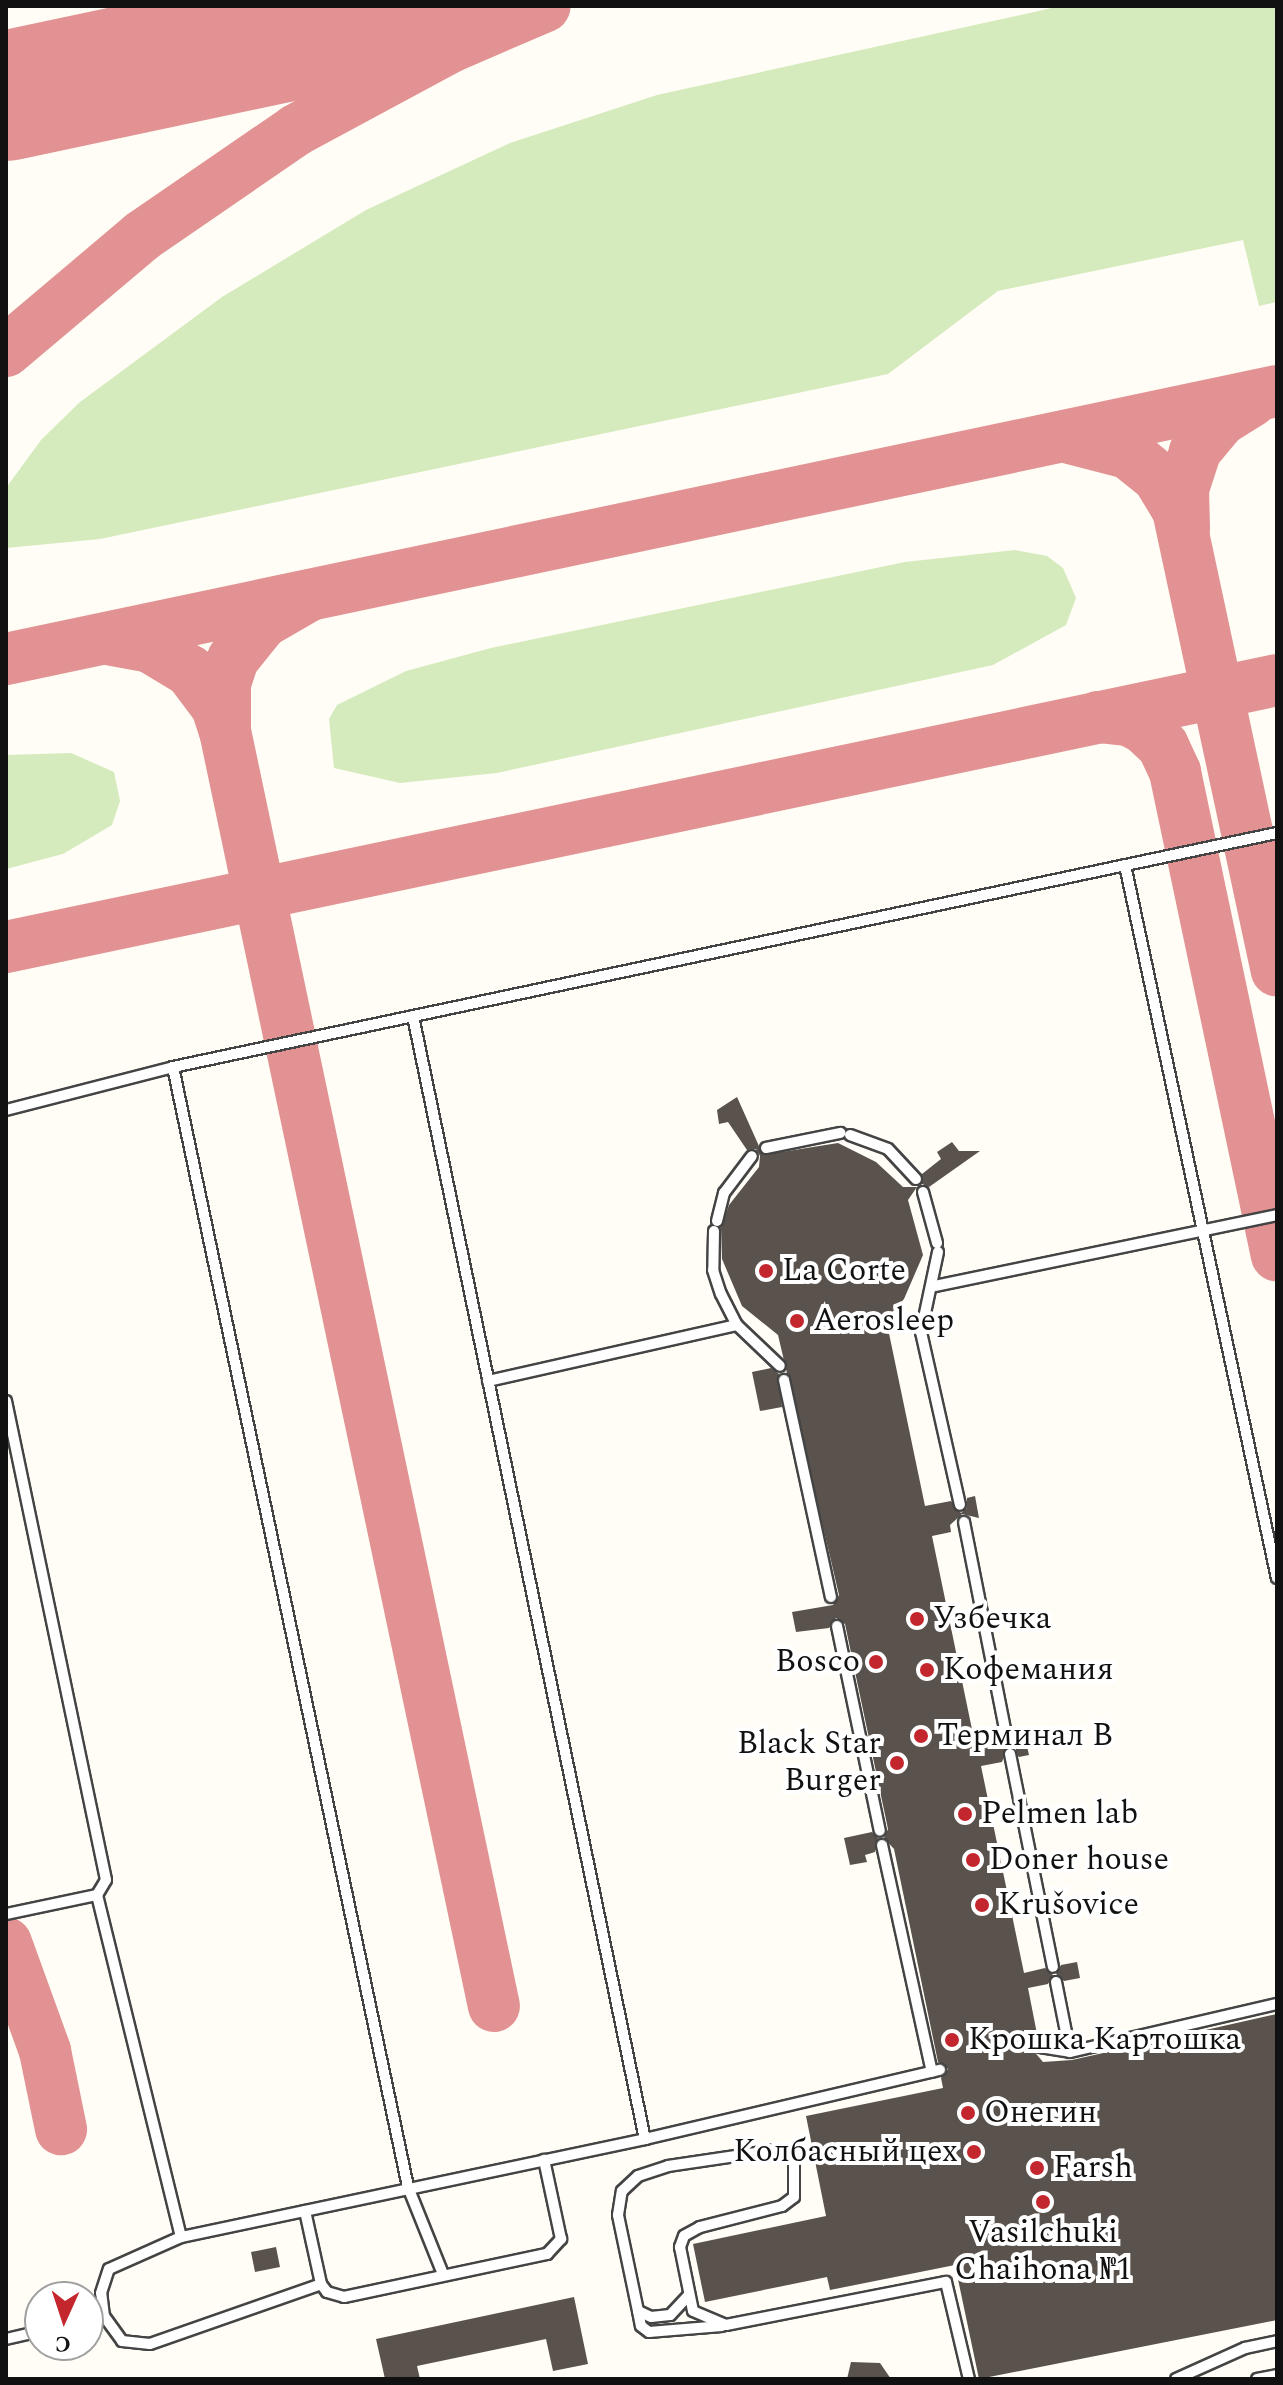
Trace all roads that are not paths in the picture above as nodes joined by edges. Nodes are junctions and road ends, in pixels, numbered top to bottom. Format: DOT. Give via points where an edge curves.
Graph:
graph roads {
  1 [pos="1277,833"];
  2 [pos="1125,865"];
  3 [pos="413,1016"];
  4 [pos="173,1067"];
  5 [pos="6,1110"];
  6 [pos="766,1148"];
  7 [pos="752,1156"];
  8 [pos="916,1179"];
  9 [pos="923,1192"];
  10 [pos="1277,1215"];
  11 [pos="1203,1230"];
  12 [pos="935,1286"];
  13 [pos="737,1325"];
  14 [pos="780,1366"];
  15 [pos="784,1380"];
  16 [pos="488,1381"];
  17 [pos="6,1401"];
  18 [pos="960,1505"];
  19 [pos="964,1522"];
  20 [pos="1277,1578"];
  21 [pos="831,1597"];
  22 [pos="837,1626"];
  23 [pos="1007,1739"];
  24 [pos="1010,1754"];
  25 [pos="880,1831"];
  26 [pos="882,1845"];
  27 [pos="97,1895"];
  28 [pos="6,1914"];
  29 [pos="1053,1967"];
  30 [pos="1056,1982"];
  31 [pos="1277,2004"];
  32 [pos="1040,2047"];
  33 [pos="1070,2052"];
  34 [pos="645,2139"];
  35 [pos="544,2160"];
  36 [pos="408,2187"];
  37 [pos="305,2211"];
  38 [pos="181,2237"];
  39 [pos="443,2274"];
  40 [pos="104,2284"];
  41 [pos="321,2284"];
  42 [pos="688,2296"];
  43 [pos="638,2311"];
  44 [pos="104,2316"];
  45 [pos="726,2325"];
  46 [pos="1277,2341"];
  47 [pos="1277,2375"];
  48 [pos="969,2379"];
  49 [pos="1176,2379"];
  50 [pos="1257,2379"];
  1 -- 2 [label="lane"];
  2 -- 3 [label="lane"];
  2 -- 11 [label="lane"];
  3 -- 4 [label="lane"];
  3 -- 16 [label="lane"];
  4 -- 5 [label="lane"];
  4 -- 36 [label="lane"];
  6 -- 8 [label="lane" via="845,1134 888,1149"];
  7 -- 13 [label="lane" via="724,1193 716,1226 713,1270"];
  9 -- 12 [label="lane" via="937,1248"];
  10 -- 11 [label="lane"];
  11 -- 12 [label="lane"];
  11 -- 20 [label="lane"];
  12 -- 18 [label="lane" via="922,1313 921,1332"];
  13 -- 14 [label="lane"];
  13 -- 16 [label="lane"];
  15 -- 21 [label="lane"];
  16 -- 34 [label="lane"];
  17 -- 27 [label="lane" via="106,1880"];
  19 -- 23 [label="lane"];
  22 -- 25 [label="lane"];
  24 -- 29 [label="lane"];
  26 -- 34 [label="lane" via="936,2071"];
  27 -- 28 [label="lane"];
  27 -- 38 [label="lane"];
  30 -- 33 [label="lane"];
  31 -- 33 [label="lane"];
  32 -- 33 [label="lane"];
  34 -- 35 [label="lane"];
  35 -- 36 [label="lane"];
  35 -- 39 [label="lane" via="561,2231 559,2245 534,2258"];
  36 -- 37 [label="lane"];
  36 -- 39 [label="lane"];
  37 -- 38 [label="lane"];
  37 -- 41 [label="lane"];
  38 -- 40 [label="lane" via="109,2269"];
  39 -- 41 [label="lane" via="344,2297 327,2292"];
  41 -- 44 [label="lane" via="150,2344 122,2341"];
  42 -- 43 [label="lane" via="670,2315 651,2317"];
  42 -- 43 [label="lane" via="680,2247 684,2236 782,2206 794,2197 794,2161 783,2149 668,2166 638,2176 622,2191 618,2215"];
  42 -- 45 [label="lane" via="693,2311"];
  43 -- 45 [label="lane" via="641,2326 649,2332"];
  45 -- 48 [label="lane" via="946,2282"];
  46 -- 49 [label="lane" via="1245,2348"];
  47 -- 50 [label="lane"];
}
